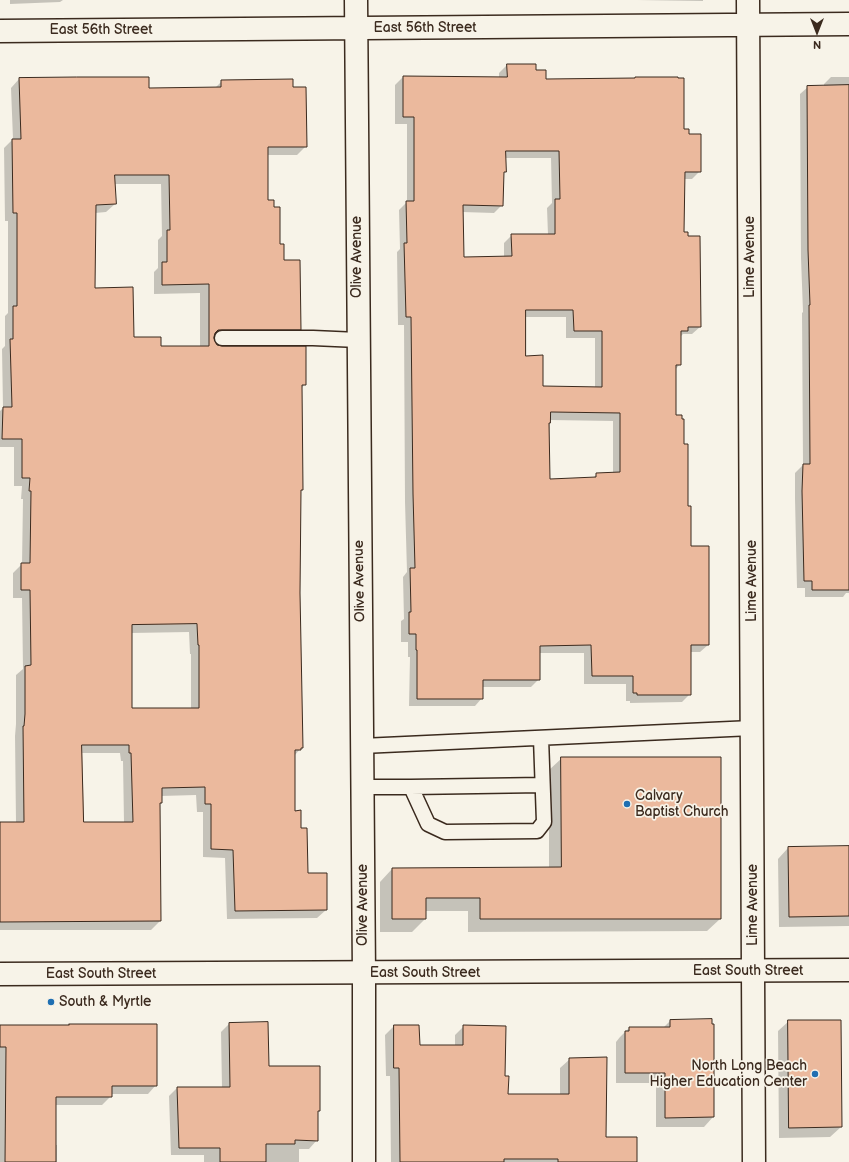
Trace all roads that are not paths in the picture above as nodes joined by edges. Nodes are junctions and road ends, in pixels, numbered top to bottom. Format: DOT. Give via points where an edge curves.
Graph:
graph roads {
  1 [pos="356,0"];
  2 [pos="748,0"];
  3 [pos="849,24"];
  4 [pos="749,25"];
  5 [pos="356,28"];
  6 [pos="0,31"];
  7 [pos="222,338"];
  8 [pos="358,340"];
  9 [pos="752,728"];
  10 [pos="541,738"];
  11 [pos="362,746"];
  12 [pos="542,785"];
  13 [pos="411,787"];
  14 [pos="362,788"];
  15 [pos="849,970"];
  16 [pos="754,971"];
  17 [pos="364,973"];
  18 [pos="0,974"];
  19 [pos="364,1162"];
  20 [pos="754,1162"];
  1 -- 5 [label="street, Olive Avenue"];
  2 -- 4 [label="street, Lime Avenue"];
  3 -- 4 [label="street, East 56th Street"];
  4 -- 5 [label="street, East 56th Street"];
  4 -- 9 [label="street, Lime Avenue"];
  5 -- 6 [label="street, East 56th Street"];
  5 -- 8 [label="street, Olive Avenue"];
  7 -- 8 [label="lane"];
  8 -- 11 [label="street, Olive Avenue"];
  9 -- 10 [label="lane"];
  9 -- 16 [label="street, Lime Avenue"];
  10 -- 11 [label="lane"];
  10 -- 12 [label="lane"];
  11 -- 14 [label="street, Olive Avenue"];
  12 -- 13 [label="lane"];
  12 -- 13 [label="lane" via="544,822 537,831 445,832 428,824"];
  13 -- 14 [label="lane"];
  14 -- 17 [label="street, Olive Avenue"];
  15 -- 16 [label="street, East South Street"];
  16 -- 17 [label="street, East South Street"];
  16 -- 20 [label="street, Lime Avenue"];
  17 -- 18 [label="street, East South Street"];
  17 -- 19 [label="street, Olive Avenue"];
}
